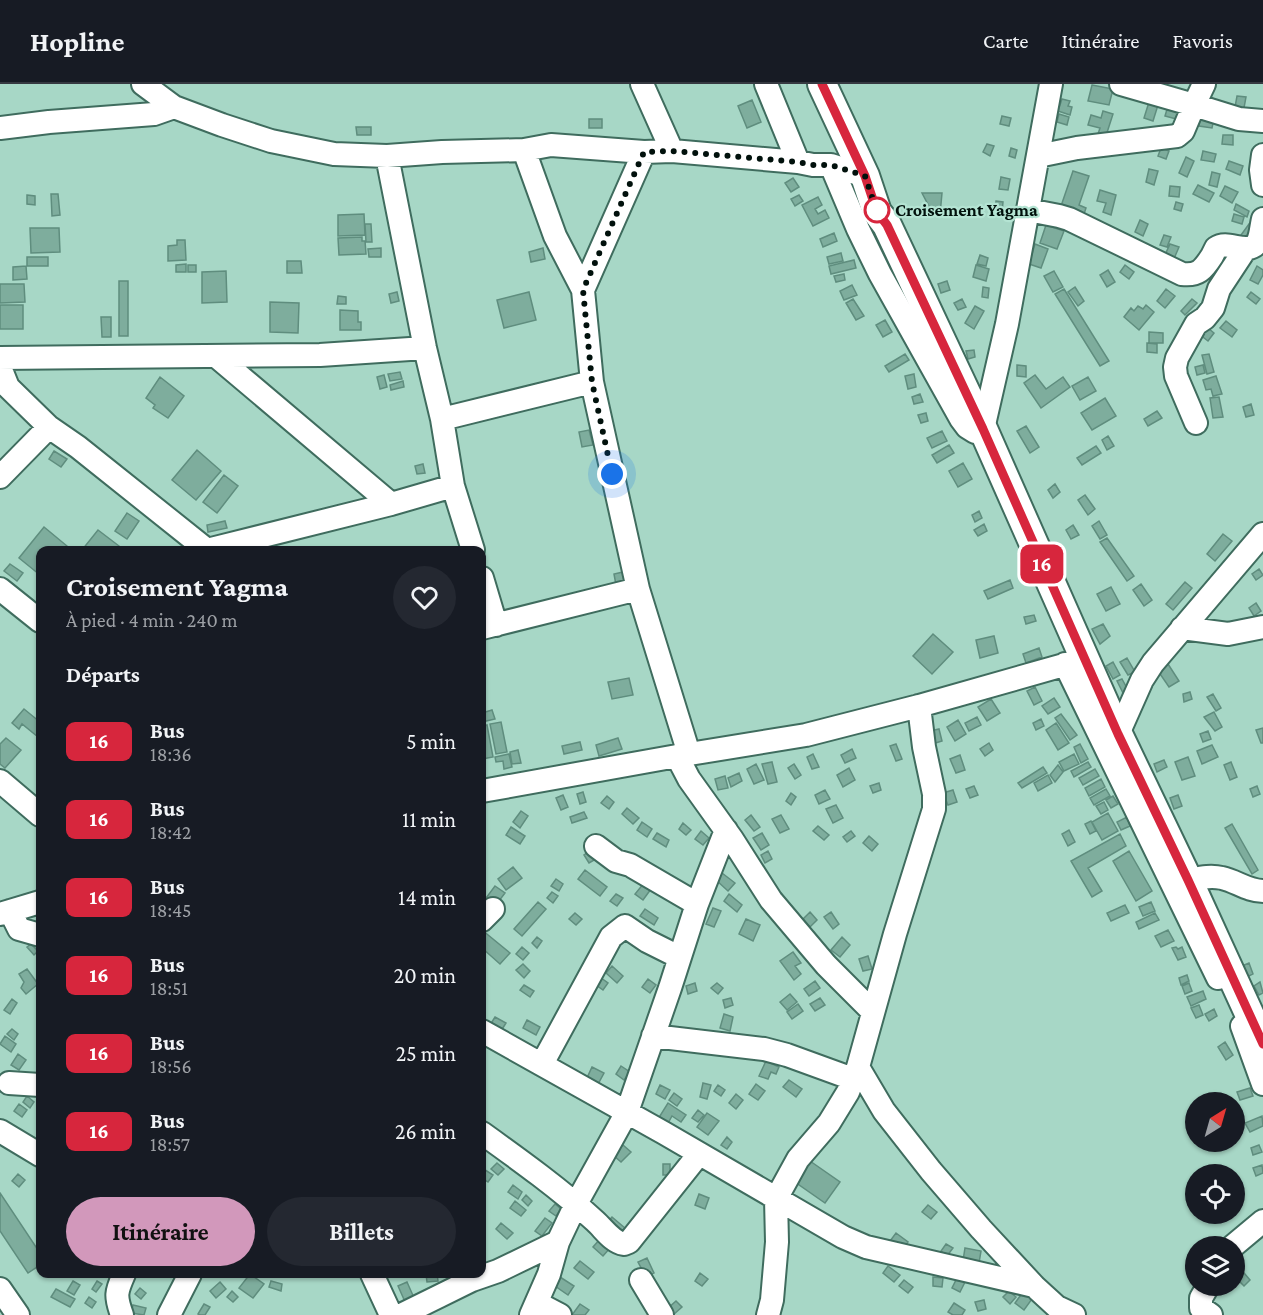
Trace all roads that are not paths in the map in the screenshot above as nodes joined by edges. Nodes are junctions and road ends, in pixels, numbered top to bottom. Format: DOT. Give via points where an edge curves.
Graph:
graph roads {
  1 [pos="143,84"];
  2 [pos="642,84"];
  3 [pos="766,84"];
  4 [pos="822,84"];
  5 [pos="1051,84"];
  6 [pos="1121,84"];
  7 [pos="1204,84"];
  8 [pos="1194,105"];
  9 [pos="174,107"];
  10 [pos="1263,121"];
  11 [pos="0,128"];
  12 [pos="524,150"];
  13 [pos="672,151"];
  14 [pos="644,152"];
  15 [pos="1263,155"];
  16 [pos="387,156"];
  17 [pos="1038,156"];
  18 [pos="798,162"];
  19 [pos="831,165"];
  20 [pos="865,176"];
  21 [pos="1263,185"];
  22 [pos="1028,210"];
  23 [pos="1263,219"];
  24 [pos="1255,247"];
  25 [pos="583,290"];
  26 [pos="425,348"];
  27 [pos="216,356"];
  28 [pos="0,360"];
  29 [pos="592,382"];
  30 [pos="442,419"];
  31 [pos="1196,423"];
  32 [pos="49,427"];
  33 [pos="983,429"];
  34 [pos="0,477"];
  35 [pos="453,486"];
  36 [pos="391,504"];
  37 [pos="1263,534"];
  38 [pos="202,546"];
  39 [pos="223,546"];
  40 [pos="472,546"];
  41 [pos="0,589"];
  42 [pos="638,589"];
  43 [pos="486,605"];
  44 [pos="36,618"];
  45 [pos="489,626"];
  46 [pos="1263,627"];
  47 [pos="1182,628"];
  48 [pos="1075,662"];
  49 [pos="919,706"];
  50 [pos="1118,734"];
  51 [pos="683,755"];
  52 [pos="0,781"];
  53 [pos="486,790"];
  54 [pos="36,812"];
  55 [pos="726,830"];
  56 [pos="596,846"];
  57 [pos="1188,880"];
  58 [pos="1263,891"];
  59 [pos="36,903"];
  60 [pos="697,904"];
  61 [pos="5,912"];
  62 [pos="36,934"];
  63 [pos="679,957"];
  64 [pos="872,1011"];
  65 [pos="486,1033"];
  66 [pos="653,1036"];
  67 [pos="1263,1044"];
  68 [pos="542,1065"];
  69 [pos="855,1073"];
  70 [pos="9,1083"];
  71 [pos="1263,1084"];
  72 [pos="36,1085"];
  73 [pos="627,1112"];
  74 [pos="0,1131"];
  75 [pos="486,1136"];
  76 [pos="36,1153"];
  77 [pos="699,1154"];
  78 [pos="776,1199"];
  79 [pos="576,1204"];
  80 [pos="1263,1221"];
  81 [pos="1245,1236"];
  82 [pos="558,1242"];
  83 [pos="486,1275"];
  84 [pos="123,1278"];
  85 [pos="188,1278"];
  86 [pos="374,1278"];
  87 [pos="478,1278"];
  88 [pos="641,1280"];
  89 [pos="1034,1286"];
  90 [pos="0,1289"];
  91 [pos="1203,1296"];
  92 [pos="534,1309"];
  93 [pos="11,1312"];
  94 [pos="417,1312"];
  95 [pos="122,1315"];
  96 [pos="169,1315"];
  97 [pos="391,1315"];
  98 [pos="560,1315"];
  99 [pos="662,1315"];
  100 [pos="768,1315"];
  101 [pos="1074,1315"];
  102 [pos="1211,1315"];
  1 -- 9 [label="street"];
  2 -- 13 [label="street"];
  3 -- 18 [label="street"];
  4 -- 20 [label="main road"];
  5 -- 17 [label="street"];
  6 -- 8 [label="street"];
  7 -- 8 [label="street"];
  8 -- 10 [label="street" via="1239,119"];
  8 -- 17 [label="street" via="1177,136"];
  9 -- 11 [label="street" via="154,114"];
  9 -- 16 [label="street" via="271,141 334,154"];
  12 -- 14 [label="street" via="551,145"];
  12 -- 16 [label="street"];
  12 -- 25 [label="street" via="555,236"];
  13 -- 14 [label="street"];
  13 -- 18 [label="street"];
  14 -- 25 [label="street"];
  15 -- 21 [label="street"];
  16 -- 26 [label="street"];
  17 -- 22 [label="street"];
  18 -- 19 [label="street"];
  19 -- 20 [label="street"];
  19 -- 33 [label="street" via="880,274 962,418 975,432"];
  20 -- 33 [label="main road" via="877,212 887,225"];
  22 -- 24 [label="street" via="1070,219 1182,274 1200,273 1223,245"];
  22 -- 33 [label="street"];
  23 -- 24 [label="street"];
  24 -- 31 [label="street" via="1219,289 1213,308 1196,324 1177,358 1176,376"];
  25 -- 29 [label="street"];
  26 -- 27 [label="street"];
  26 -- 30 [label="street"];
  27 -- 28 [label="street"];
  27 -- 36 [label="street"];
  28 -- 32 [label="street" via="8,387"];
  29 -- 30 [label="street"];
  29 -- 42 [label="street"];
  30 -- 35 [label="street"];
  32 -- 34 [label="street"];
  32 -- 38 [label="street"];
  33 -- 48 [label="main road"];
  35 -- 36 [label="street"];
  35 -- 40 [label="street"];
  36 -- 39 [label="street"];
  37 -- 47 [label="street"];
  41 -- 44 [label="street"];
  42 -- 45 [label="street"];
  42 -- 51 [label="street"];
  43 -- 45 [label="street"];
  46 -- 47 [label="street" via="1228,634"];
  47 -- 50 [label="street" via="1142,680"];
  48 -- 49 [label="street"];
  48 -- 50 [label="main road"];
  48 -- 71 [label="street" via="1247,1036"];
  49 -- 51 [label="street" via="806,735"];
  49 -- 64 [label="street" via="934,809"];
  50 -- 57 [label="main road"];
  51 -- 53 [label="street"];
  51 -- 55 [label="street" via="689,778"];
  52 -- 54 [label="street"];
  55 -- 60 [label="street"];
  55 -- 64 [label="street" via="771,900 826,965"];
  56 -- 60 [label="street" via="616,861 630,865"];
  57 -- 58 [label="street" via="1210,876"];
  57 -- 67 [label="main road"];
  59 -- 61 [label="street"];
  60 -- 63 [label="street"];
  61 -- 62 [label="street" via="19,929"];
  63 -- 66 [label="street"];
  63 -- 68 [label="street" via="625,926 618,930"];
  64 -- 69 [label="street"];
  65 -- 68 [label="street"];
  66 -- 69 [label="street" via="764,1049"];
  66 -- 73 [label="street"];
  68 -- 73 [label="street"];
  69 -- 78 [label="street" via="834,1115 798,1159"];
  69 -- 89 [label="street" via="931,1171"];
  70 -- 72 [label="street"];
  73 -- 77 [label="street"];
  73 -- 79 [label="street"];
  74 -- 76 [label="street"];
  75 -- 79 [label="street"];
  77 -- 78 [label="street"];
  77 -- 79 [label="street" via="629,1242 613,1239"];
  78 -- 89 [label="street" via="866,1247"];
  78 -- 100 [label="street" via="777,1242"];
  79 -- 82 [label="street"];
  80 -- 81 [label="street"];
  82 -- 83 [label="street"];
  82 -- 92 [label="street"];
  84 -- 95 [label="street" via="116,1299"];
  85 -- 96 [label="street"];
  86 -- 97 [label="street"];
  87 -- 94 [label="street"];
  88 -- 99 [label="street"];
  89 -- 101 [label="street"];
  90 -- 93 [label="street"];
  91 -- 102 [label="street" via="1201,1308"];
  92 -- 98 [label="street"];
}
